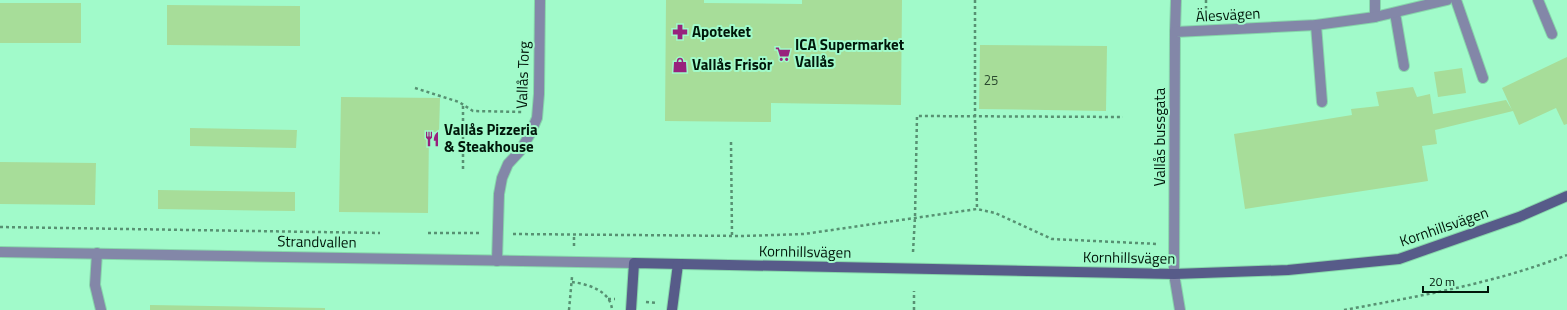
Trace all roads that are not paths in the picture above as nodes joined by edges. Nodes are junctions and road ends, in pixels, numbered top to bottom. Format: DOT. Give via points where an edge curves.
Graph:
graph roads {
  1 [pos="540,0"];
  2 [pos="1176,0"];
  3 [pos="1375,0"];
  4 [pos="1448,0"];
  5 [pos="1456,0"];
  6 [pos="1538,0"];
  7 [pos="1395,13"];
  8 [pos="1375,17"];
  9 [pos="1316,25"];
  10 [pos="1175,32"];
  11 [pos="1552,34"];
  12 [pos="1404,66"];
  13 [pos="1483,78"];
  14 [pos="1322,102"];
  15 [pos="1567,196"];
  16 [pos="0,252"];
  17 [pos="97,253"];
  18 [pos="497,261"];
  19 [pos="634,263"];
  20 [pos="678,264"];
  21 [pos="1174,274"];
  22 [pos="102,310"];
  23 [pos="631,310"];
  24 [pos="672,310"];
  25 [pos="1180,310"];
  1 -- 18 [label="street, Vallås Torg" via="537,113 530,134 508,164 502,178 499,194"];
  2 -- 10 [label="street, Vallås bussgata"];
  3 -- 8 [label="street"];
  4 -- 7 [label="street, Älesvägen"];
  5 -- 13 [label="street"];
  6 -- 11 [label="street"];
  7 -- 8 [label="street, Älesvägen"];
  7 -- 12 [label="street"];
  8 -- 9 [label="street, Älesvägen"];
  9 -- 10 [label="street, Älesvägen"];
  9 -- 14 [label="street"];
  10 -- 21 [label="street, Vallås bussgata"];
  15 -- 21 [label="street, Kornhillsvägen" via="1519,217 1399,259 1288,270"];
  16 -- 17 [label="street, Strandvallen"];
  17 -- 18 [label="street, Strandvallen"];
  17 -- 22 [label="street" via="95,285"];
  18 -- 19 [label="street, Strandvallen"];
  19 -- 20 [label="street, Kornhillsvägen"];
  19 -- 23 [label="street"];
  20 -- 21 [label="street, Kornhillsvägen"];
  20 -- 24 [label="street"];
  21 -- 25 [label="street, Vallås bussgata"];
}
